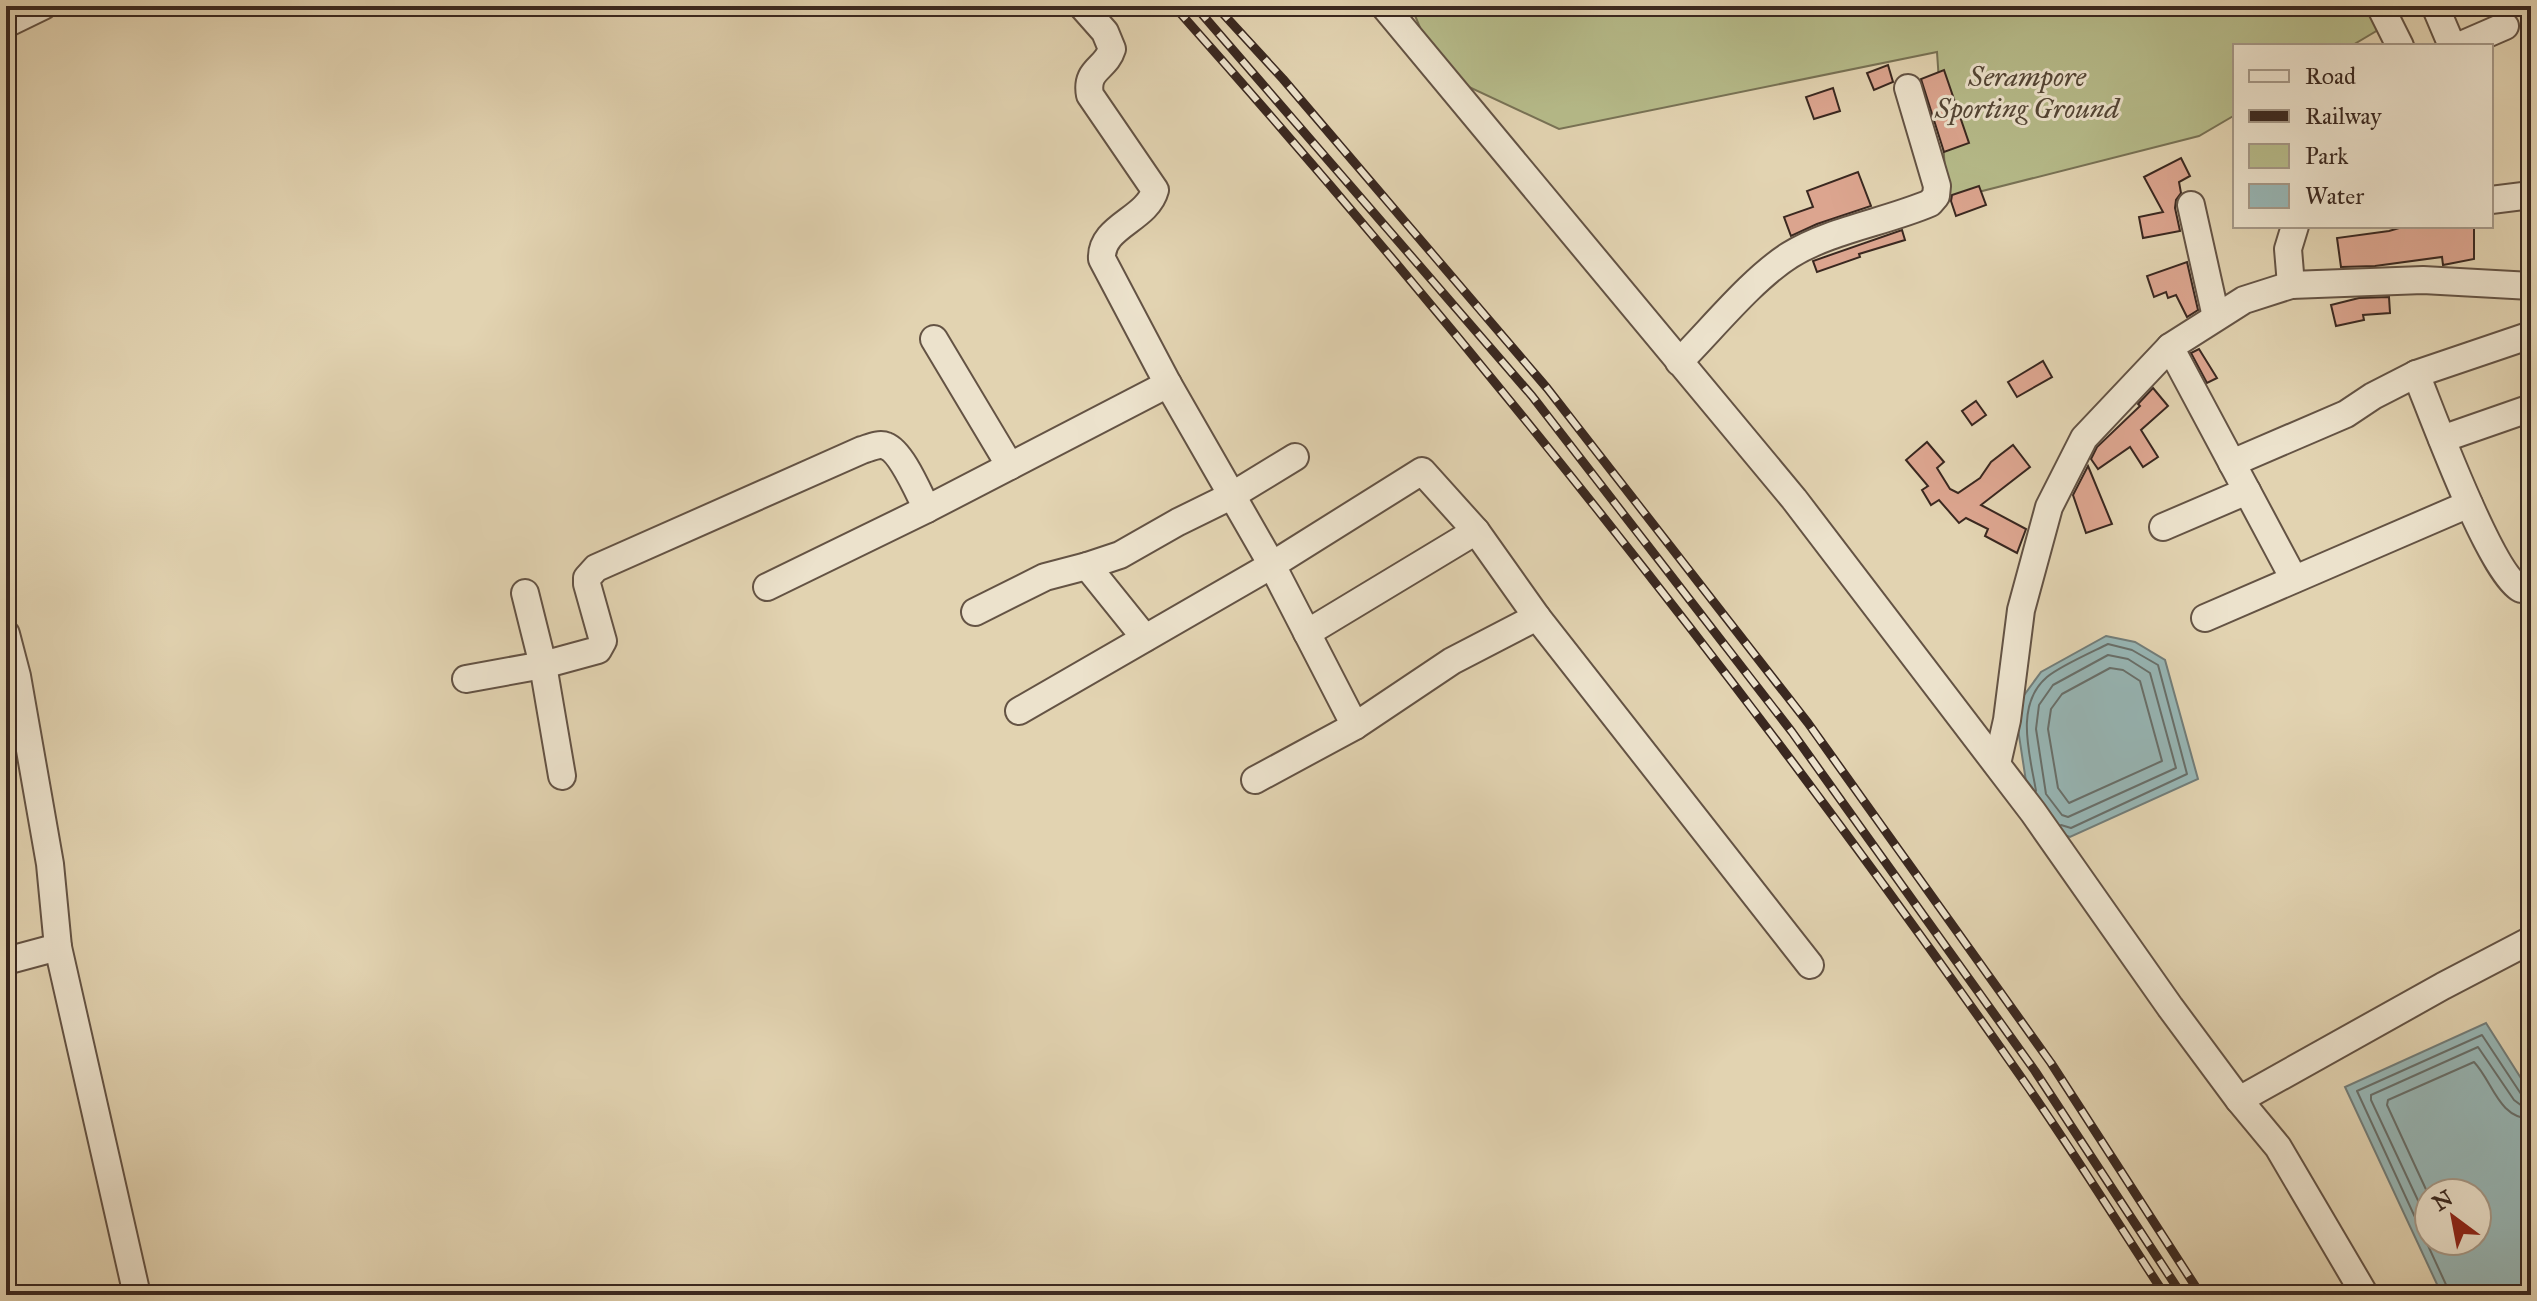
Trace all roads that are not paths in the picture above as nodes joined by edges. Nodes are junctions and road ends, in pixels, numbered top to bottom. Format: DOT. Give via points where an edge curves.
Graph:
graph roads {
  1 [pos="43,6"];
  2 [pos="1082,6"];
  3 [pos="1384,6"];
  4 [pos="2380,6"];
  5 [pos="2435,6"];
  6 [pos="6,24"];
  7 [pos="2505,26"];
  8 [pos="2399,44"];
  9 [pos="2451,44"];
  10 [pos="2464,44"];
  11 [pos="1908,88"];
  12 [pos="2531,195"];
  13 [pos="2493,200"];
  14 [pos="2191,205"];
  15 [pos="2294,228"];
  16 [pos="2291,285"];
  17 [pos="2531,286"];
  18 [pos="2216,317"];
  19 [pos="2531,335"];
  20 [pos="934,339"];
  21 [pos="2170,347"];
  22 [pos="1679,362"];
  23 [pos="2416,374"];
  24 [pos="1168,384"];
  25 [pos="2531,408"];
  26 [pos="2442,439"];
  27 [pos="1295,457"];
  28 [pos="2232,463"];
  29 [pos="1010,466"];
  30 [pos="2247,491"];
  31 [pos="1231,496"];
  32 [pos="2469,504"];
  33 [pos="927,509"];
  34 [pos="2163,527"];
  35 [pos="1476,531"];
  36 [pos="1272,565"];
  37 [pos="1087,566"];
  38 [pos="2294,579"];
  39 [pos="2531,586"];
  40 [pos="767,587"];
  41 [pos="525,593"];
  42 [pos="975,612"];
  43 [pos="1537,617"];
  44 [pos="2205,618"];
  45 [pos="1307,633"];
  46 [pos="6,634"];
  47 [pos="1145,638"];
  48 [pos="543,665"];
  49 [pos="466,679"];
  50 [pos="1019,711"];
  51 [pos="1355,726"];
  52 [pos="1997,764"];
  53 [pos="562,776"];
  54 [pos="1255,780"];
  55 [pos="2531,940"];
  56 [pos="58,947"];
  57 [pos="6,961"];
  58 [pos="1810,965"];
  59 [pos="2239,1100"];
  60 [pos="137,1295"];
  61 [pos="2365,1295"];
  1 -- 6 [label="street"];
  2 -- 24 [label="street" via="1112,49 1091,75 1090,95 1155,190 1144,209 1105,240 1102,259"];
  3 -- 22 [label="street"];
  4 -- 8 [label="street"];
  5 -- 9 [label="street"];
  7 -- 10 [label="street"];
  11 -- 22 [label="street" via="1936,196 1930,203 1792,253 1766,272"];
  12 -- 13 [label="street"];
  14 -- 18 [label="street"];
  15 -- 16 [label="street" via="2288,249"];
  16 -- 17 [label="street" via="2423,280"];
  16 -- 18 [label="street" via="2244,300"];
  18 -- 21 [label="street"];
  19 -- 23 [label="street"];
  20 -- 29 [label="street"];
  21 -- 28 [label="street"];
  21 -- 52 [label="street" via="2084,438 2049,507 2021,610"];
  22 -- 52 [label="street" via="1794,499"];
  23 -- 26 [label="street"];
  23 -- 28 [label="street" via="2346,414"];
  24 -- 29 [label="street"];
  24 -- 31 [label="street"];
  25 -- 26 [label="street"];
  26 -- 32 [label="street"];
  27 -- 31 [label="street"];
  28 -- 30 [label="street"];
  29 -- 33 [label="street"];
  30 -- 34 [label="street"];
  30 -- 38 [label="street"];
  31 -- 36 [label="street"];
  31 -- 37 [label="street" via="1120,555"];
  32 -- 38 [label="street"];
  32 -- 39 [label="street" via="2512,584 2521,589"];
  33 -- 40 [label="street"];
  33 -- 48 [label="street" via="888,446 862,450 596,568 587,584 601,648"];
  35 -- 36 [label="street" via="1422,471"];
  35 -- 43 [label="street"];
  35 -- 45 [label="street"];
  36 -- 45 [label="street"];
  36 -- 47 [label="street"];
  37 -- 42 [label="street" via="1045,577"];
  37 -- 47 [label="street"];
  38 -- 44 [label="street"];
  41 -- 48 [label="street"];
  43 -- 51 [label="street" via="1452,661"];
  43 -- 58 [label="street"];
  45 -- 51 [label="street"];
  46 -- 56 [label="street" via="50,864"];
  47 -- 50 [label="street"];
  48 -- 49 [label="street"];
  48 -- 53 [label="street"];
  51 -- 54 [label="street"];
  52 -- 59 [label="street"];
  55 -- 59 [label="street"];
  56 -- 57 [label="street"];
  56 -- 60 [label="street"];
  59 -- 61 [label="street" via="2278,1147"];
}
